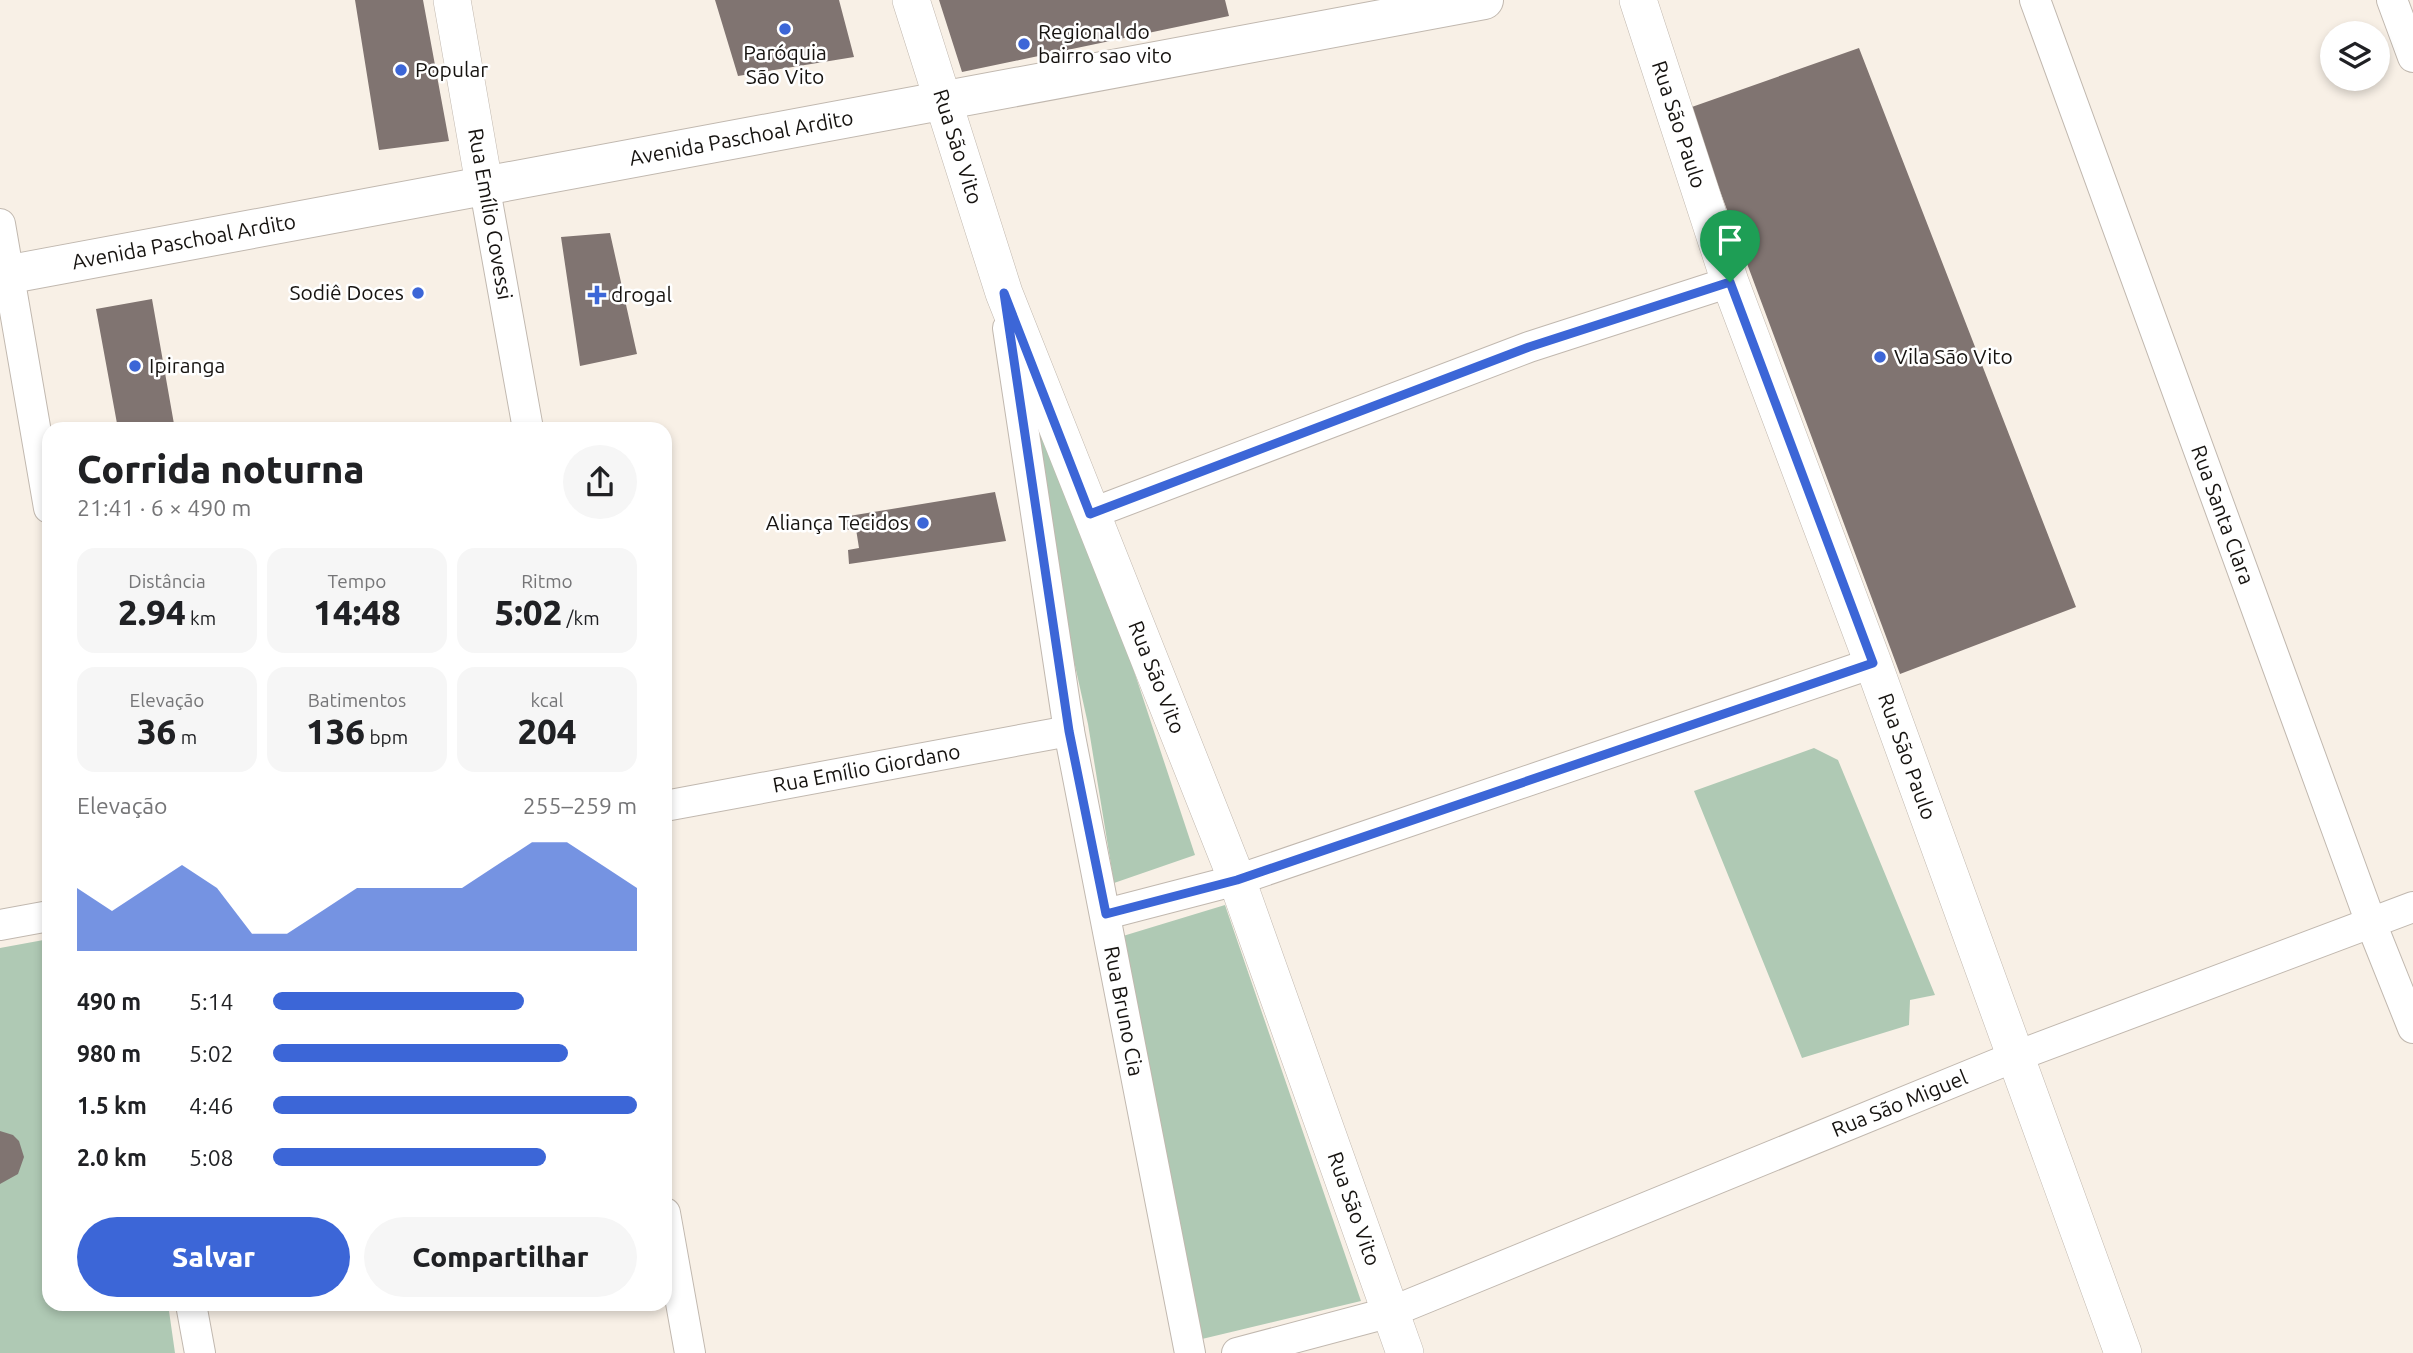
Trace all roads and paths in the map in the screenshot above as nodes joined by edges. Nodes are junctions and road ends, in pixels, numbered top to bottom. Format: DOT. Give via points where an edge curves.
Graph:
graph roads {
  1 [pos="452,0"];
  2 [pos="911,0"];
  3 [pos="1484,0"];
  4 [pos="1638,0"];
  5 [pos="2035,0"];
  6 [pos="2392,0"];
  7 [pos="2413,57"];
  8 [pos="942,103"];
  9 [pos="484,184"];
  10 [pos="0,224"];
  11 [pos="4,275"];
  12 [pos="1730,282"];
  13 [pos="1004,293"];
  14 [pos="526,422"];
  15 [pos="42,472"];
  16 [pos="1090,514"];
  17 [pos="1873,663"];
  18 [pos="1069,731"];
  19 [pos="672,805"];
  20 [pos="1237,880"];
  21 [pos="2413,907"];
  22 [pos="1106,914"];
  23 [pos="42,917"];
  24 [pos="2371,923"];
  25 [pos="0,925"];
  26 [pos="2413,1028"];
  27 [pos="2014,1057"];
  28 [pos="672,1252"];
  29 [pos="192,1311"];
  30 [pos="1391,1312"];
  31 [pos="200,1353"];
  32 [pos="690,1353"];
  33 [pos="1190,1353"];
  34 [pos="1237,1353"];
  35 [pos="1405,1353"];
  36 [pos="2123,1353"];
  1 -- 9 [label="street, Rua Emílio Covessi"];
  2 -- 8 [label="street, Rua São Vito"];
  3 -- 8 [label="main road, Avenida Paschoal Ardito"];
  4 -- 12 [label="street, Rua São Paulo"];
  5 -- 24 [label="street, Rua Santa Clara"];
  6 -- 7 [label="street"];
  8 -- 9 [label="main road, Avenida Paschoal Ardito"];
  8 -- 13 [label="street, Rua São Vito"];
  9 -- 11 [label="main road, Avenida Paschoal Ardito"];
  9 -- 14 [label="street, Rua Emílio Covessi"];
  10 -- 11 [label="street"];
  11 -- 15 [label="street"];
  12 -- 16 [label="street" via="1529,347"];
  12 -- 17 [label="street, Rua São Paulo"];
  13 -- 16 [label="street, Rua São Vito"];
  13 -- 18 [label="street, Rua Bruno Cia"];
  16 -- 20 [label="street, Rua São Vito"];
  17 -- 20 [label="street"];
  17 -- 27 [label="street, Rua São Paulo"];
  18 -- 19 [label="street, Rua Emílio Giordano"];
  18 -- 22 [label="street, Rua Bruno Cia"];
  20 -- 22 [label="street"];
  20 -- 30 [label="street, Rua São Vito"];
  21 -- 24 [label="street, Rua São Miguel"];
  22 -- 33 [label="street, Rua Bruno Cia"];
  23 -- 25 [label="street"];
  24 -- 26 [label="street, Rua Santa Clara"];
  24 -- 27 [label="street, Rua São Miguel"];
  27 -- 30 [label="street, Rua São Miguel"];
  27 -- 36 [label="street, Rua São Paulo"];
  28 -- 32 [label="street"];
  29 -- 31 [label="street"];
  30 -- 34 [label="street, Rua São Miguel"];
  30 -- 35 [label="street, Rua São Vito"];
}
